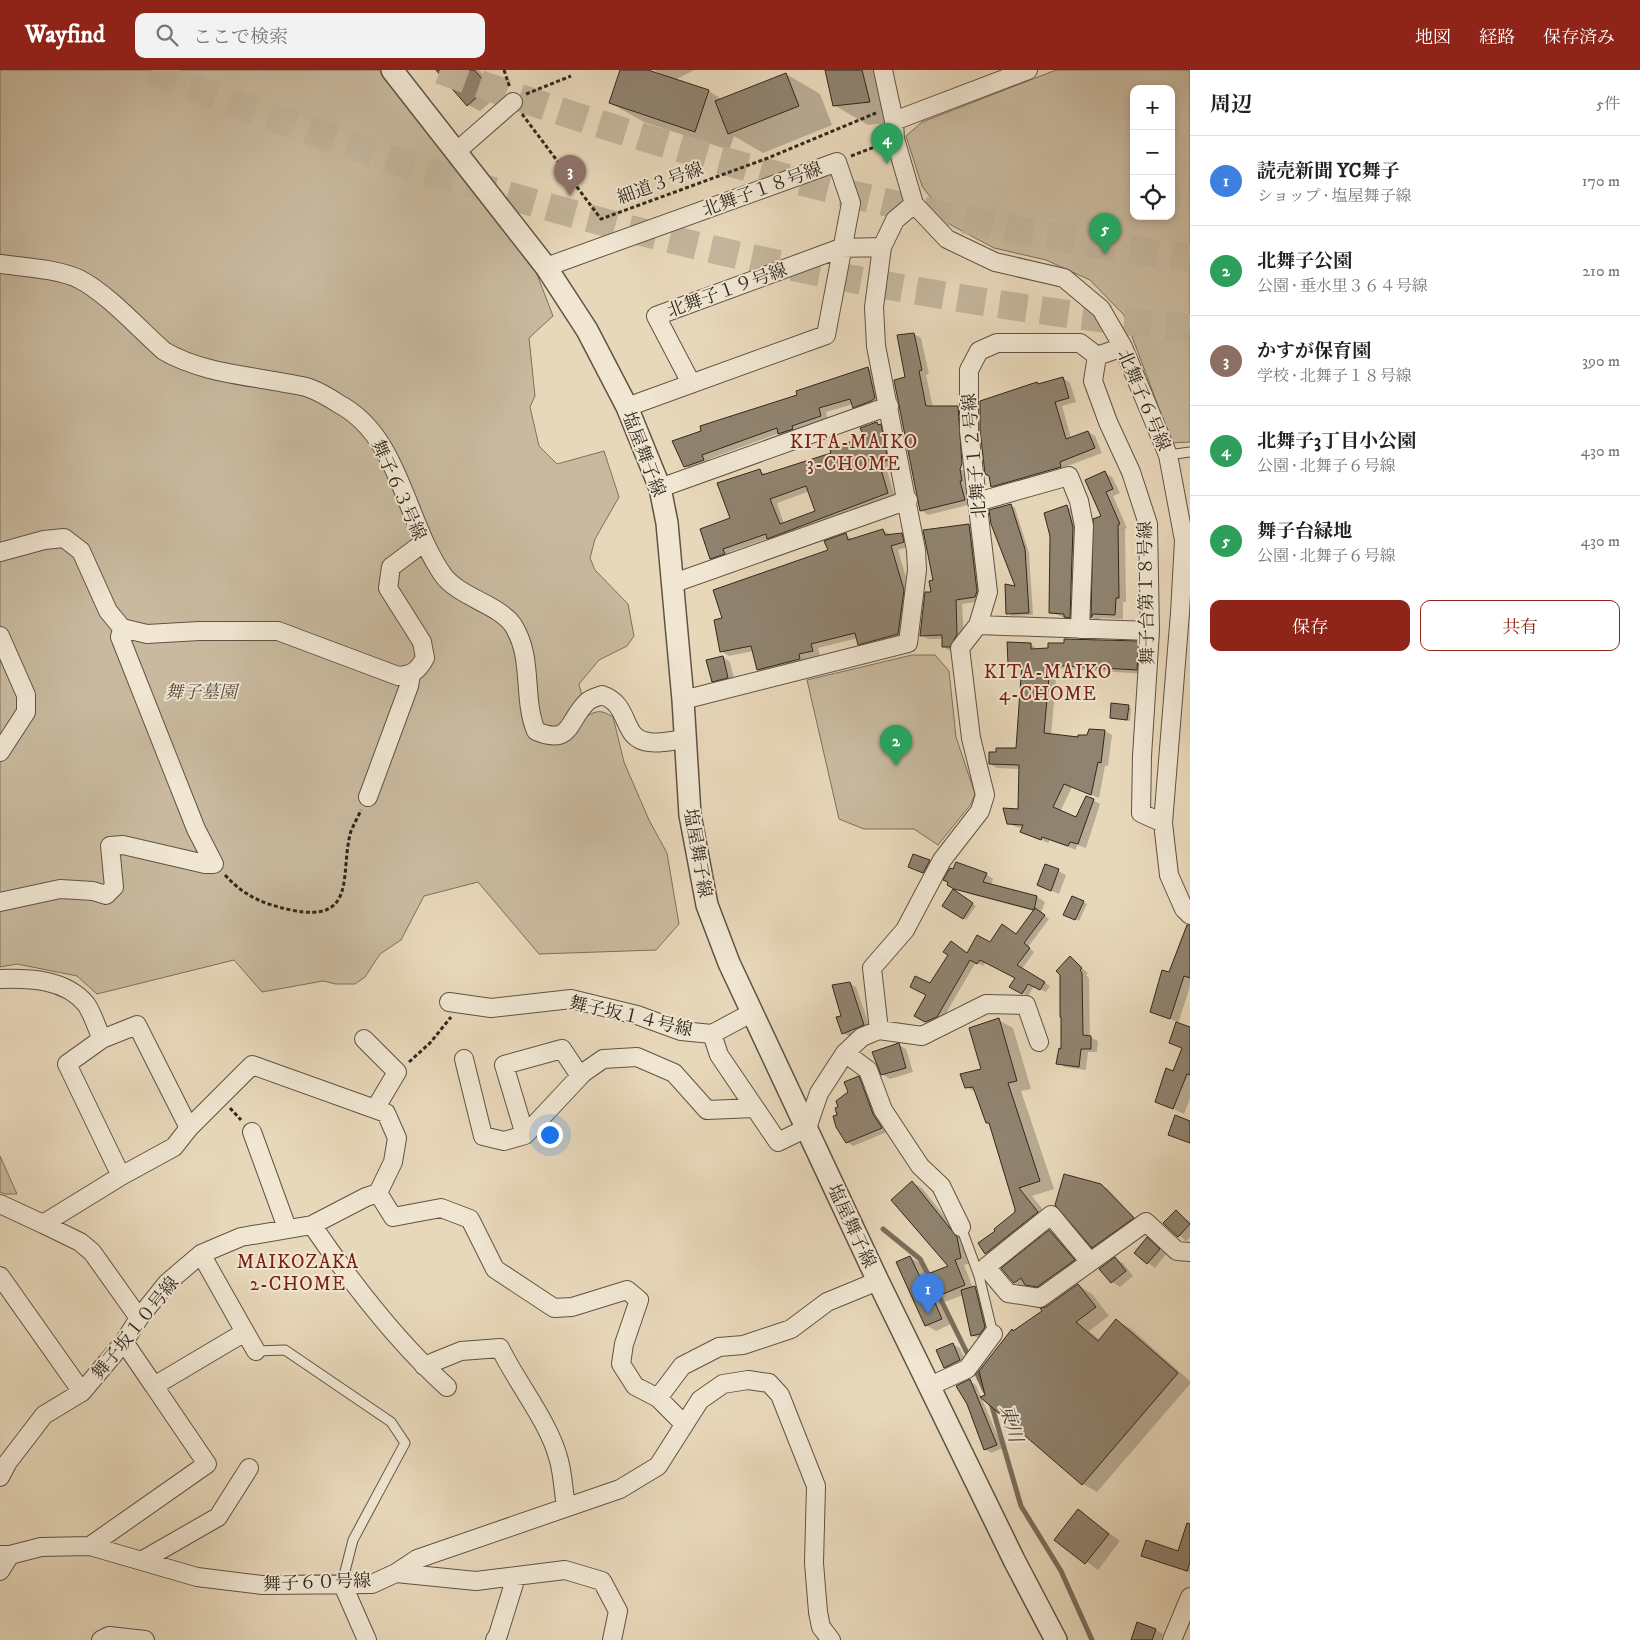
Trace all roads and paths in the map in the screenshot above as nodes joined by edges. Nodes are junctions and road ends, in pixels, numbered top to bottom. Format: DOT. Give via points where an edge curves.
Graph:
graph roads {
  1 [pos="392,70"];
  2 [pos="884,70"];
  3 [pos="1028,70"];
  4 [pos="572,76"];
  5 [pos="513,102"];
  6 [pos="863,118"];
  7 [pos="894,121"];
  8 [pos="895,139"];
  9 [pos="457,151"];
  10 [pos="837,162"];
  11 [pos="914,204"];
  12 [pos="882,247"];
  13 [pos="841,248"];
  14 [pos="0,264"];
  15 [pos="546,267"];
  16 [pos="1122,347"];
  17 [pos="1097,356"];
  18 [pos="691,383"];
  19 [pos="889,406"];
  20 [pos="627,407"];
  21 [pos="1190,452"];
  22 [pos="1168,455"];
  23 [pos="660,488"];
  24 [pos="908,500"];
  25 [pos="977,502"];
  26 [pos="423,543"];
  27 [pos="0,552"];
  28 [pos="674,583"];
  29 [pos="978,625"];
  30 [pos="122,628"];
  31 [pos="1080,629"];
  32 [pos="1150,631"];
  33 [pos="0,636"];
  34 [pos="411,675"];
  35 [pos="683,700"];
  36 [pos="685,739"];
  37 [pos="0,752"];
  38 [pos="368,797"];
  39 [pos="1163,823"];
  40 [pos="214,864"];
  41 [pos="0,902"];
  42 [pos="1188,909"];
  43 [pos="0,979"];
  44 [pos="454,1004"];
  45 [pos="753,1012"];
  46 [pos="880,1030"];
  47 [pos="712,1034"];
  48 [pos="102,1039"];
  49 [pos="364,1039"];
  50 [pos="1039,1042"];
  51 [pos="845,1053"];
  52 [pos="464,1059"];
  53 [pos="397,1072"];
  54 [pos="580,1076"];
  55 [pos="220,1097"];
  56 [pos="755,1108"];
  57 [pos="375,1109"];
  58 [pos="189,1128"];
  59 [pos="807,1128"];
  60 [pos="252,1132"];
  61 [pos="525,1135"];
  62 [pos="121,1176"];
  63 [pos="378,1193"];
  64 [pos="0,1204"];
  65 [pos="43,1224"];
  66 [pos="312,1224"];
  67 [pos="961,1227"];
  68 [pos="287,1228"];
  69 [pos="1190,1252"];
  70 [pos="201,1254"];
  71 [pos="1090,1262"];
  72 [pos="0,1276"];
  73 [pos="878,1281"];
  74 [pos="138,1318"];
  75 [pos="245,1332"];
  76 [pos="993,1334"];
  77 [pos="124,1342"];
  78 [pos="256,1351"];
  79 [pos="424,1366"];
  80 [pos="154,1386"];
  81 [pos="930,1386"];
  82 [pos="447,1387"];
  83 [pos="82,1392"];
  84 [pos="658,1398"];
  85 [pos="684,1424"];
  86 [pos="249,1468"];
  87 [pos="0,1478"];
  88 [pos="566,1506"];
  89 [pos="90,1546"];
  90 [pos="5,1555"];
  91 [pos="142,1560"];
  92 [pos="0,1571"];
  93 [pos="396,1573"];
  94 [pos="516,1578"];
  95 [pos="342,1583"];
  96 [pos="1190,1597"];
  97 [pos="101,1640"];
  98 [pos="145,1640"];
  99 [pos="367,1640"];
  100 [pos="495,1640"];
  101 [pos="612,1640"];
  102 [pos="831,1640"];
  103 [pos="1056,1640"];
  104 [pos="1172,1640"];
  1 -- 9 [label="street, 塩屋舞子線"];
  2 -- 7 [label="street, 北舞子６号線"];
  3 -- 7 [label="street"];
  4 -- 5 [label="path"];
  5 -- 6 [label="path, 細道３号線" via="601,219 768,158"];
  5 -- 9 [label="street"];
  7 -- 8 [label="street, 北舞子６号線"];
  8 -- 10 [label="path"];
  8 -- 11 [label="street, 北舞子６号線"];
  9 -- 15 [label="street, 塩屋舞子線"];
  10 -- 13 [label="street, 北舞子１８号線" via="851,203"];
  10 -- 15 [label="street, 北舞子１８号線"];
  11 -- 12 [label="street" via="895,220"];
  11 -- 16 [label="street, 北舞子６号線" via="947,239 955,243 995,262 1064,278 1101,309"];
  12 -- 13 [label="street"];
  12 -- 19 [label="street" via="874,307 876,346"];
  13 -- 18 [label="street, 北舞子１８号線" via="826,335"];
  13 -- 18 [label="street, 北舞子１９号線" via="656,316"];
  14 -- 26 [label="street, 舞子６３号線" via="78,279 176,358 205,368 309,388 342,405 364,421 382,444"];
  15 -- 20 [label="street, 塩屋舞子線" via="588,330"];
  16 -- 17 [label="street"];
  16 -- 22 [label="street, 北舞子６号線"];
  17 -- 25 [label="street, 北舞子１２号線" via="1080,343 997,343 979,351 968,370 969,431"];
  17 -- 32 [label="street, 舞子台第１８号線" via="1093,381 1131,472 1148,524"];
  18 -- 20 [label="street, 北舞子１８号線"];
  19 -- 23 [label="street"];
  19 -- 24 [label="street"];
  20 -- 23 [label="street, 塩屋舞子線"];
  21 -- 22 [label="lane"];
  22 -- 39 [label="street, 北舞子６号線" via="1184,540"];
  23 -- 28 [label="street, 塩屋舞子線"];
  24 -- 28 [label="street"];
  24 -- 35 [label="street" via="917,570 908,643"];
  25 -- 29 [label="street, 北舞子１２号線" via="988,592"];
  25 -- 31 [label="street" via="1069,476 1084,526"];
  26 -- 34 [label="street" via="391,567 388,588 422,642 425,658"];
  26 -- 36 [label="street, 舞子６３号線" via="444,577 512,624 526,658 530,717 536,731 551,737 564,734 588,701 602,695 612,698 621,708 624,720 635,737 649,742"];
  27 -- 30 [label="street" via="64,538 81,550 108,611"];
  28 -- 35 [label="street, 塩屋舞子線"];
  29 -- 31 [label="street"];
  29 -- 46 [label="street" via="960,648 970,738 984,795 980,811 942,860 905,930 872,968"];
  30 -- 34 [label="street" via="147,634 278,632 398,676"];
  30 -- 40 [label="street" via="120,638 196,829"];
  31 -- 32 [label="street"];
  32 -- 39 [label="street, 舞子台第１８号線" via="1141,813"];
  33 -- 37 [label="street" via="26,695 26,712"];
  34 -- 38 [label="street"];
  35 -- 36 [label="street, 塩屋舞子線"];
  36 -- 45 [label="street, 塩屋舞子線" via="690,815 707,905"];
  38 -- 40 [label="path" via="351,831 346,879 337,903 330,908 311,914 266,905 236,888"];
  39 -- 42 [label="street, 北舞子６号線" via="1169,875"];
  40 -- 41 [label="street" via="123,844 110,846 114,887 106,895 60,889"];
  43 -- 48 [label="street" via="47,981 70,991 86,1005"];
  44 -- 47 [label="street, 舞子坂１４号線" via="490,1008 570,999 637,1015 681,1031"];
  44 -- 53 [label="path" via="430,1043"];
  45 -- 47 [label="street"];
  45 -- 59 [label="street, 塩屋舞子線"];
  46 -- 50 [label="street" via="922,1036 986,1004 1026,1005"];
  46 -- 51 [label="street" via="862,1037"];
  47 -- 56 [label="street" via="719,1055"];
  48 -- 58 [label="street" via="137,1025"];
  48 -- 62 [label="street" via="67,1064"];
  49 -- 53 [label="street"];
  51 -- 59 [label="street" via="820,1093"];
  51 -- 67 [label="street" via="868,1070 883,1110 920,1166 941,1186"];
  52 -- 61 [label="street" via="483,1136 504,1141"];
  53 -- 57 [label="street"];
  54 -- 56 [label="street" via="603,1059 638,1057 674,1073 707,1110"];
  54 -- 61 [label="street"];
  54 -- 61 [label="street" via="562,1049 504,1065"];
  55 -- 57 [label="street" via="252,1065"];
  55 -- 58 [label="street"];
  55 -- 60 [label="path"];
  56 -- 59 [label="street" via="778,1142"];
  57 -- 63 [label="street" via="386,1113 397,1138 393,1162"];
  58 -- 62 [label="street" via="174,1146"];
  59 -- 73 [label="street, 塩屋舞子線"];
  60 -- 68 [label="street"];
  62 -- 65 [label="street"];
  63 -- 66 [label="street, 舞子坂１０号線"];
  63 -- 84 [label="street" via="393,1217 441,1208 470,1219 495,1269 554,1308 572,1307 627,1290 639,1300 624,1344 621,1364 635,1386"];
  64 -- 65 [label="street"];
  65 -- 74 [label="street" via="80,1242 92,1252"];
  66 -- 68 [label="street, 舞子坂１０号線"];
  66 -- 79 [label="street" via="344,1272"];
  67 -- 76 [label="lane" via="979,1276"];
  68 -- 70 [label="street, 舞子坂１０号線" via="241,1237"];
  69 -- 71 [label="street" via="1177,1251 1146,1222"];
  70 -- 74 [label="street, 舞子坂１０号線" via="167,1283"];
  70 -- 75 [label="street"];
  71 -- 71 [label="street" via="1040,1298 1008,1293 986,1267 1051,1215"];
  72 -- 83 [label="street, 舞子坂１０号線"];
  73 -- 81 [label="street, 塩屋舞子線"];
  73 -- 84 [label="street" via="827,1302 791,1329 743,1345 719,1347 682,1366"];
  74 -- 77 [label="street, 舞子坂１０号線"];
  75 -- 78 [label="street"];
  75 -- 80 [label="street"];
  76 -- 81 [label="street" via="971,1363"];
  77 -- 80 [label="street"];
  77 -- 83 [label="street, 舞子坂１０号線"];
  78 -- 95 [label="lane" via="285,1350 391,1422 405,1443 353,1540"];
  79 -- 82 [label="street"];
  79 -- 88 [label="street" via="461,1352 500,1348 547,1430 558,1457"];
  80 -- 89 [label="street" via="207,1464"];
  81 -- 103 [label="street, 塩屋舞子線"];
  83 -- 87 [label="street" via="44,1415 8,1462"];
  84 -- 85 [label="street"];
  85 -- 88 [label="street" via="658,1466 620,1488"];
  85 -- 102 [label="street" via="700,1400 723,1384 748,1380 768,1382 780,1395 816,1486 814,1563 818,1612 821,1627"];
  86 -- 91 [label="street" via="218,1518"];
  88 -- 93 [label="street" via="417,1559"];
  89 -- 90 [label="street, 舞子６０号線" via="41,1547"];
  89 -- 91 [label="street, 舞子６０号線"];
  90 -- 92 [label="street"];
  91 -- 95 [label="street, 舞子６０号線" via="197,1577 225,1581 262,1585"];
  93 -- 94 [label="street, 舞子６０号線" via="476,1581"];
  93 -- 95 [label="street, 舞子６０号線" via="372,1584"];
  94 -- 100 [label="street"];
  94 -- 101 [label="street, 舞子６０号線" via="565,1570 602,1581 618,1611"];
  95 -- 99 [label="street"];
  96 -- 104 [label="street"];
  97 -- 98 [label="street" via="109,1636"];
}
